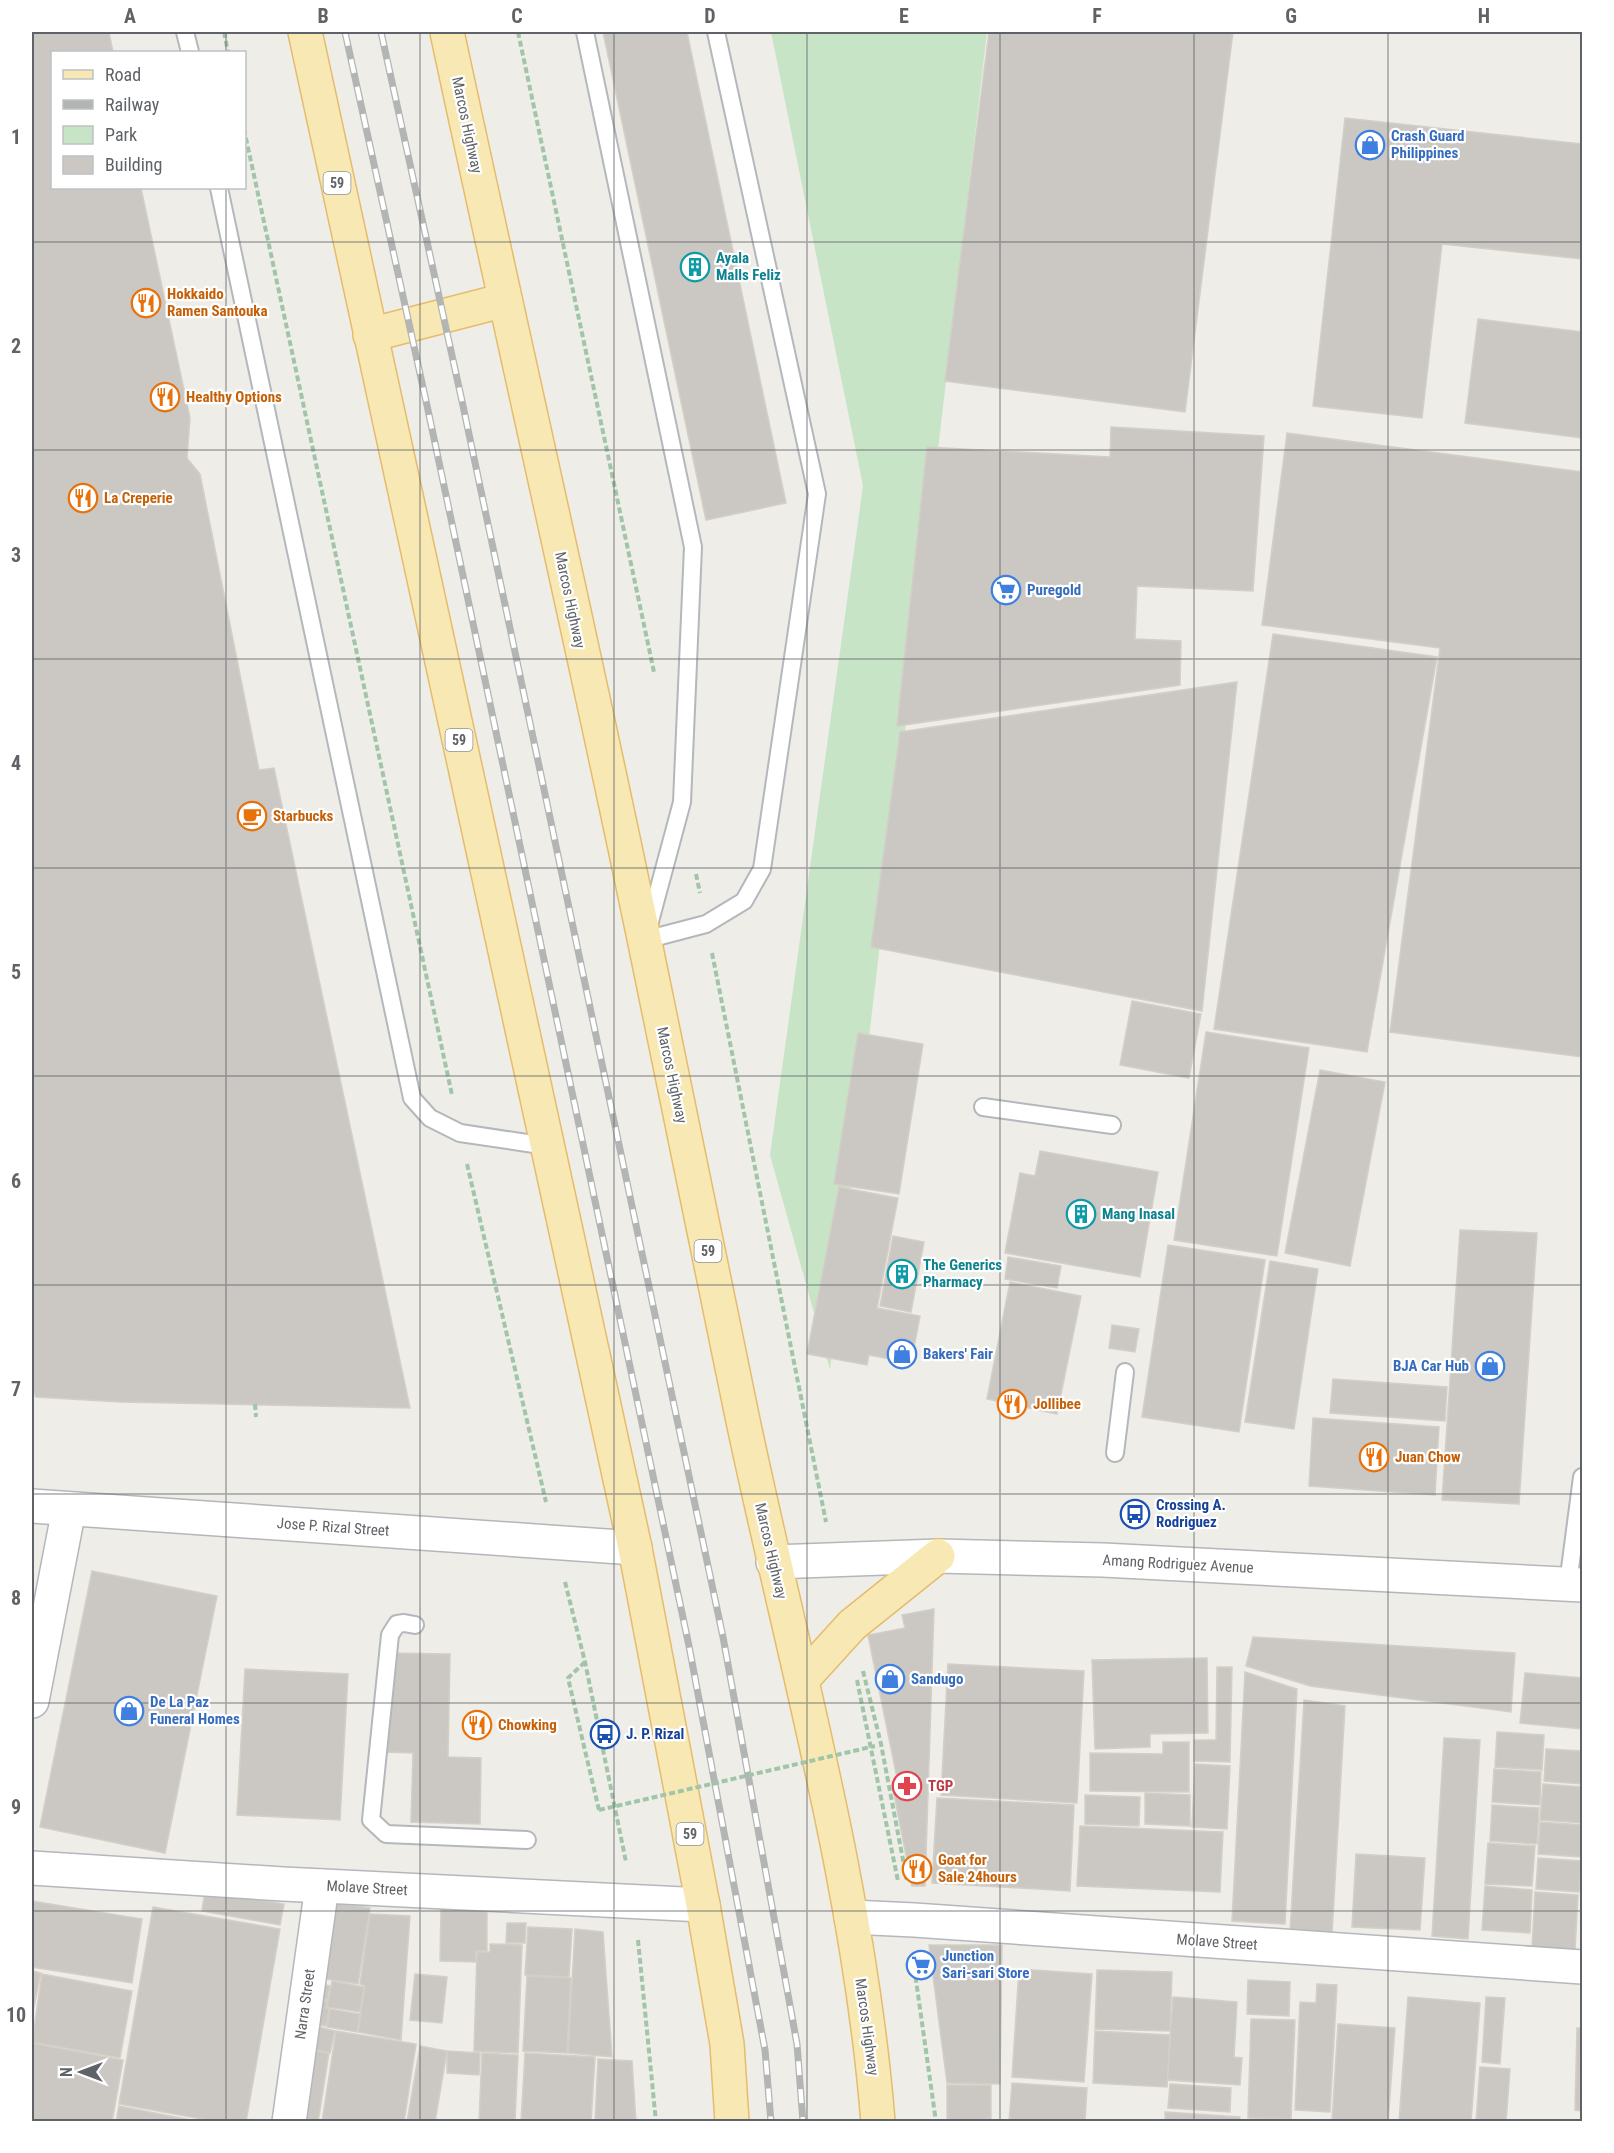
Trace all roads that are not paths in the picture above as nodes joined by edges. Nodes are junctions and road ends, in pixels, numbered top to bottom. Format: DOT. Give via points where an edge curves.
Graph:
graph roads {
  1 [pos="185,32"];
  2 [pos="305,32"];
  3 [pos="447,32"];
  4 [pos="585,32"];
  5 [pos="716,32"];
  6 [pos="190,51"];
  7 [pos="219,189"];
  8 [pos="505,300"];
  9 [pos="370,335"];
  10 [pos="645,940"];
  11 [pos="983,1107"];
  12 [pos="1112,1125"];
  13 [pos="548,1146"];
  14 [pos="1125,1372"];
  15 [pos="1115,1453"];
  16 [pos="1582,1477"];
  17 [pos="32,1506"];
  18 [pos="69,1509"];
  19 [pos="635,1548"];
  20 [pos="938,1556"];
  21 [pos="773,1562"];
  22 [pos="1575,1584"];
  23 [pos="415,1625"];
  24 [pos="802,1680"];
  25 [pos="32,1701"];
  26 [pos="527,1840"];
  27 [pos="32,1868"];
  28 [pos="322,1886"];
  29 [pos="703,1905"];
  30 [pos="851,1917"];
  31 [pos="1582,1967"];
  32 [pos="289,2121"];
  33 [pos="732,2121"];
  34 [pos="878,2121"];
  1 -- 6 [label="lane"];
  2 -- 9 [label="main road, 59"];
  3 -- 8 [label="main road, Marcos Highway / 59"];
  4 -- 10 [label="lane" via="693,547 682,802"];
  5 -- 10 [label="lane" via="817,494 762,869 744,902 706,924"];
  7 -- 13 [label="lane" via="412,1098 430,1118 460,1133"];
  8 -- 9 [label="main road"];
  8 -- 10 [label="main road, Marcos Highway / 59"];
  9 -- 13 [label="main road, 59"];
  10 -- 21 [label="main road, Marcos Highway / 59"];
  11 -- 12 [label="lane"];
  13 -- 19 [label="main road, 59"];
  14 -- 15 [label="lane"];
  16 -- 22 [label="lane"];
  17 -- 18 [label="street, Jose P. Rizal Street"];
  18 -- 19 [label="street, Jose P. Rizal Street"];
  18 -- 25 [label="street"];
  19 -- 29 [label="main road, 59"];
  20 -- 21 [label="street, Amang Rodriguez Avenue"];
  20 -- 22 [label="street, Amang Rodriguez Avenue" via="1103,1560"];
  20 -- 24 [label="main road" via="852,1625"];
  21 -- 24 [label="main road, Marcos Highway / 59"];
  23 -- 26 [label="lane" via="398,1624 390,1635 371,1820 386,1834"];
  24 -- 30 [label="main road, Marcos Highway / 59"];
  27 -- 28 [label="street, Molave Street"];
  28 -- 29 [label="street, Molave Street"];
  28 -- 32 [label="street, Narra Street"];
  29 -- 33 [label="main road, 59" via="727,2044"];
  30 -- 31 [label="street, Molave Street"];
  30 -- 34 [label="main road, Marcos Highway / 59" via="875,2075"];
}
